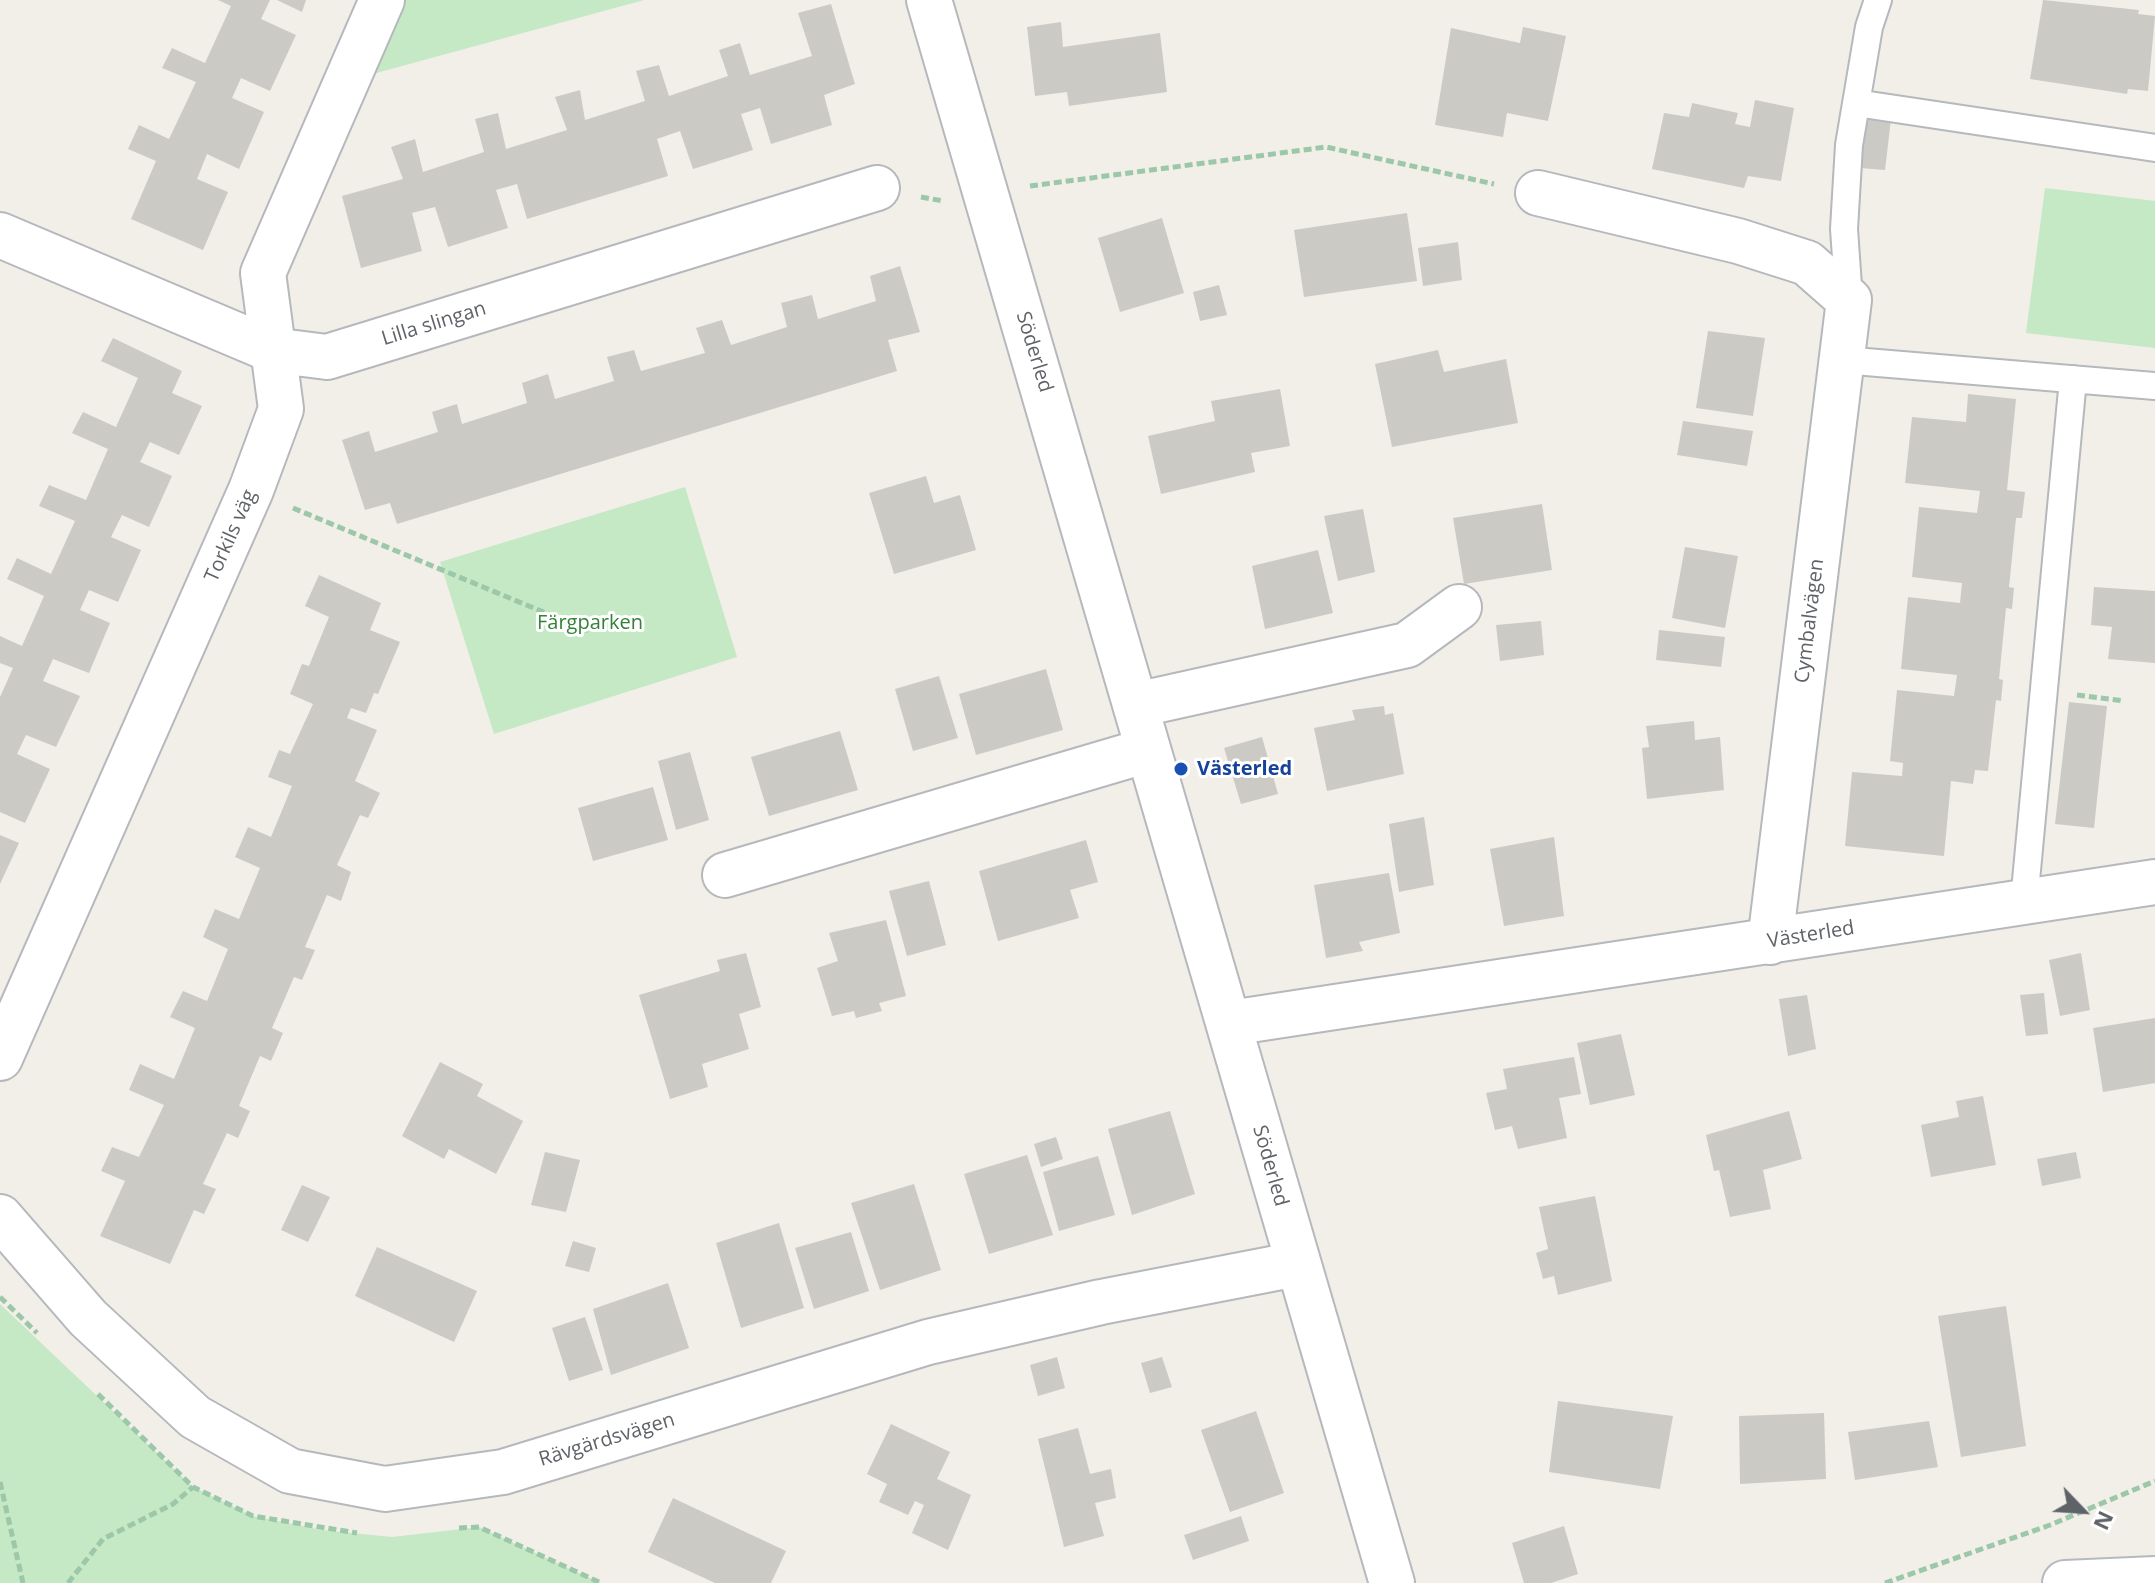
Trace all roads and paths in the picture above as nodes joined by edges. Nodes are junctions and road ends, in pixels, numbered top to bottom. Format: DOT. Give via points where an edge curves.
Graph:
graph roads {
  1 [pos="382,0"];
  2 [pos="929,0"];
  3 [pos="1878,0"];
  4 [pos="1856,103"];
  5 [pos="2155,148"];
  6 [pos="877,188"];
  7 [pos="1538,193"];
  8 [pos="988,197"];
  9 [pos="0,235"];
  10 [pos="1849,300"];
  11 [pos="272,350"];
  12 [pos="1842,360"];
  13 [pos="2073,379"];
  14 [pos="2155,386"];
  15 [pos="251,490"];
  16 [pos="1459,607"];
  17 [pos="589,631"];
  18 [pos="2044,691"];
  19 [pos="2124,701"];
  20 [pos="1136,705"];
  21 [pos="1148,750"];
  22 [pos="725,875"];
  23 [pos="2155,882"];
  24 [pos="2024,902"];
  25 [pos="1770,942"];
  26 [pos="1230,1023"];
  27 [pos="0,1058"];
  28 [pos="0,1217"];
  29 [pos="1297,1264"];
  30 [pos="2155,1481"];
  31 [pos="0,1482"];
  32 [pos="193,1487"];
  33 [pos="2155,1579"];
  34 [pos="23,1583"];
  35 [pos="68,1583"];
  36 [pos="1392,1583"];
  37 [pos="1885,1583"];
  38 [pos="2065,1583"];
  1 -- 11 [label="street, Torkils väg" via="263,273"];
  2 -- 8 [label="street, Söderled"];
  3 -- 4 [label="lane, Cymbalvägen"];
  4 -- 5 [label="lane"];
  4 -- 10 [label="lane, Cymbalvägen" via="1844,229"];
  6 -- 8 [label="path" via="954,203"];
  6 -- 11 [label="street, Lilla slingan" via="327,357"];
  7 -- 8 [label="path" via="1326,147 1029,186"];
  7 -- 10 [label="street" via="1807,263"];
  8 -- 20 [label="street, Söderled"];
  9 -- 11 [label="street, Lilla slingan"];
  10 -- 12 [label="street, Cymbalvägen"];
  11 -- 15 [label="street, Torkils väg" via="281,409"];
  12 -- 13 [label="lane"];
  12 -- 25 [label="street, Cymbalvägen"];
  13 -- 14 [label="lane"];
  13 -- 18 [label="lane"];
  15 -- 17 [label="path"];
  15 -- 27 [label="street, Torkils väg"];
  16 -- 20 [label="street" via="1407,645"];
  18 -- 19 [label="path"];
  18 -- 24 [label="lane"];
  20 -- 21 [label="street, Söderled"];
  21 -- 22 [label="street"];
  21 -- 26 [label="street, Söderled"];
  23 -- 24 [label="street, Västerled"];
  24 -- 25 [label="street, Västerled"];
  25 -- 26 [label="street, Västerled"];
  26 -- 29 [label="street, Söderled"];
  28 -- 29 [label="street, Rävgärdsvägen" via="88,1318 195,1417 290,1471 385,1489 503,1472 928,1342"];
  29 -- 36 [label="street, Söderled"];
  30 -- 37 [label="path" via="2050,1525"];
  31 -- 34 [label="path"];
  32 -- 35 [label="path" via="173,1504 103,1539"];
  33 -- 38 [label="street"];
}
